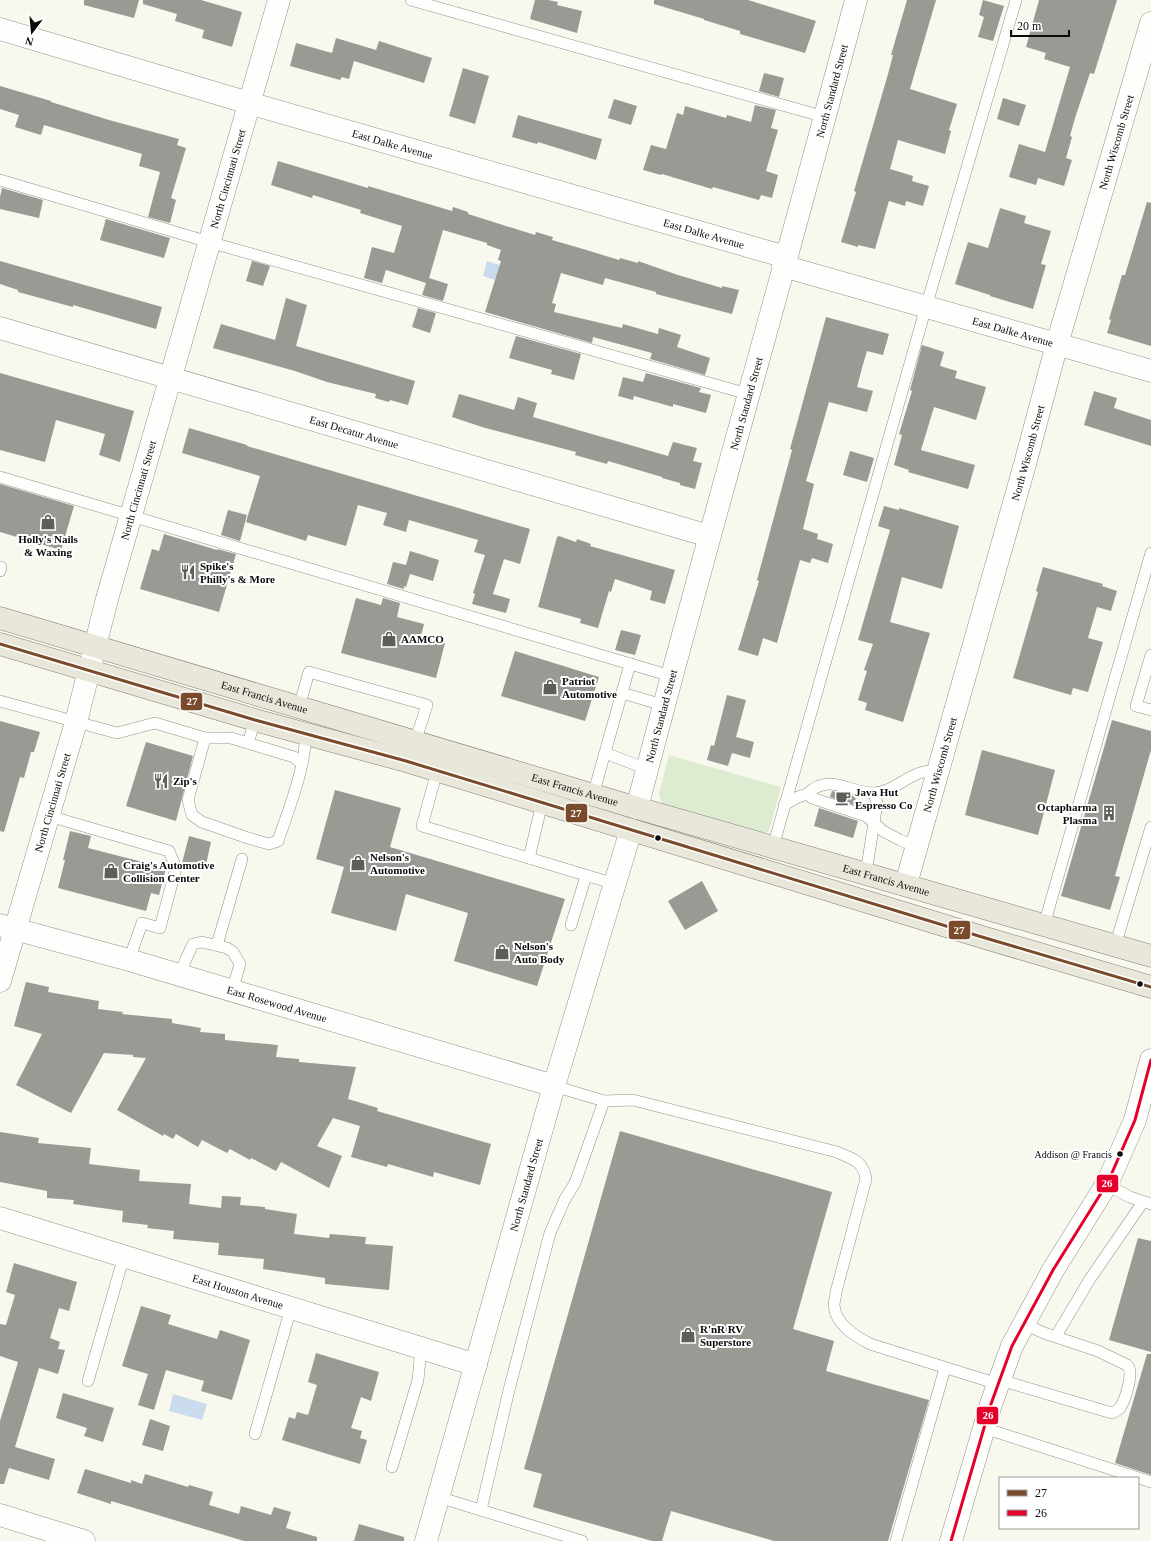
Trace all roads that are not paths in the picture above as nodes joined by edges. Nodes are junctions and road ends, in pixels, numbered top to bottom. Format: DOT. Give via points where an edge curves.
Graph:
graph roads {
  1 [pos="279,0"];
  2 [pos="411,0"];
  3 [pos="856,0"];
  4 [pos="1016,0"];
  5 [pos="1151,23"];
  6 [pos="0,29"];
  7 [pos="249,103"];
  8 [pos="825,118"];
  9 [pos="0,180"];
  10 [pos="210,242"];
  11 [pos="785,261"];
  12 [pos="926,307"];
  13 [pos="0,328"];
  14 [pos="1057,344"];
  15 [pos="1151,371"];
  16 [pos="170,378"];
  17 [pos="748,394"];
  18 [pos="0,477"];
  19 [pos="131,516"];
  20 [pos="708,536"];
  21 [pos="1151,553"];
  22 [pos="0,618"];
  23 [pos="96,646"];
  24 [pos="1,649"];
  25 [pos="1151,655"];
  26 [pos="630,664"];
  27 [pos="90,670"];
  28 [pos="671,676"];
  29 [pos="622,693"];
  30 [pos="0,701"];
  31 [pos="663,705"];
  32 [pos="299,707"];
  33 [pos="1151,710"];
  34 [pos="255,720"];
  35 [pos="76,722"];
  36 [pos="306,734"];
  37 [pos="205,738"];
  38 [pos="415,742"];
  39 [pos="248,743"];
  40 [pos="605,753"];
  41 [pos="302,764"];
  42 [pos="647,769"];
  43 [pos="938,770"];
  44 [pos="438,771"];
  45 [pos="874,792"];
  46 [pos="807,794"];
  47 [pos="593,795"];
  48 [pos="542,803"];
  49 [pos="784,805"];
  50 [pos="637,808"];
  51 [pos="49,816"];
  52 [pos="874,825"];
  53 [pos="1151,827"];
  54 [pos="631,830"];
  55 [pos="916,846"];
  56 [pos="773,847"];
  57 [pos="529,858"];
  58 [pos="242,859"];
  59 [pos="866,873"];
  60 [pos="586,876"];
  61 [pos="615,884"];
  62 [pos="906,884"];
  63 [pos="571,925"];
  64 [pos="1044,925"];
  65 [pos="8,927"];
  66 [pos="217,945"];
  67 [pos="1115,946"];
  68 [pos="1151,956"];
  69 [pos="128,960"];
  70 [pos="181,976"];
  71 [pos="0,981"];
  72 [pos="1151,987"];
  73 [pos="232,991"];
  74 [pos="1151,1060"];
  75 [pos="554,1086"];
  76 [pos="604,1101"];
  77 [pos="1107,1185"];
  78 [pos="1147,1203"];
  79 [pos="0,1218"];
  80 [pos="124,1256"];
  81 [pos="291,1308"];
  82 [pos="1024,1324"];
  83 [pos="1056,1336"];
  84 [pos="421,1349"];
  85 [pos="476,1365"];
  86 [pos="945,1368"];
  87 [pos="88,1381"];
  88 [pos="999,1382"];
  89 [pos="984,1428"];
  90 [pos="255,1434"];
  91 [pos="392,1467"];
  92 [pos="1136,1477"];
  93 [pos="1139,1478"];
  94 [pos="1151,1482"];
  95 [pos="438,1498"];
  96 [pos="481,1510"];
  97 [pos="0,1515"];
  98 [pos="84,1541"];
  99 [pos="426,1541"];
  100 [pos="582,1541"];
  101 [pos="896,1541"];
  102 [pos="951,1541"];
  1 -- 7 [label="street, North Cincinnati Street"];
  2 -- 8 [label="lane"];
  3 -- 8 [label="street, North Standard Street"];
  4 -- 12 [label="lane"];
  5 -- 14 [label="street, North Wiscomb Street"];
  6 -- 7 [label="street, East Dalke Avenue"];
  7 -- 10 [label="street, North Cincinnati Street"];
  7 -- 11 [label="street, East Dalke Avenue"];
  8 -- 11 [label="street, North Standard Street"];
  9 -- 10 [label="lane"];
  10 -- 16 [label="street, North Cincinnati Street"];
  10 -- 17 [label="lane"];
  11 -- 12 [label="street, East Dalke Avenue"];
  11 -- 17 [label="street, North Standard Street"];
  12 -- 14 [label="street, East Dalke Avenue"];
  12 -- 49 [label="lane"];
  13 -- 16 [label="street, East Decatur Avenue"];
  14 -- 15 [label="street, East Dalke Avenue"];
  14 -- 43 [label="street, North Wiscomb Street"];
  16 -- 19 [label="street, North Cincinnati Street"];
  16 -- 20 [label="street, East Decatur Avenue"];
  17 -- 20 [label="street, North Standard Street"];
  18 -- 19 [label="lane"];
  19 -- 23 [label="street, North Cincinnati Street"];
  19 -- 26 [label="lane"];
  20 -- 28 [label="street, North Standard Street"];
  21 -- 64 [label="lane"];
  22 -- 23 [label="main road, East Francis Avenue"];
  23 -- 27 [label="street, North Cincinnati Street"];
  23 -- 32 [label="main road, East Francis Avenue"];
  24 -- 27 [label="main road, East Francis Avenue"];
  25 -- 33 [label="lane" via="1136,706"];
  26 -- 28 [label="lane"];
  26 -- 29 [label="lane"];
  27 -- 34 [label="main road, East Francis Avenue"];
  27 -- 35 [label="street, North Cincinnati Street"];
  28 -- 31 [label="street, North Standard Street"];
  29 -- 31 [label="lane"];
  29 -- 40 [label="lane"];
  30 -- 35 [label="lane"];
  31 -- 42 [label="street, North Standard Street"];
  32 -- 38 [label="main road, East Francis Avenue"];
  32 -- 38 [label="lane" via="309,672 427,706"];
  34 -- 36 [label="main road, East Francis Avenue"];
  34 -- 39 [label="lane"];
  35 -- 37 [label="lane" via="117,732 155,723"];
  35 -- 51 [label="street, North Cincinnati Street"];
  36 -- 41 [label="lane"];
  36 -- 44 [label="main road, East Francis Avenue"];
  37 -- 39 [label="lane" via="231,738"];
  37 -- 41 [label="lane" via="188,800 192,815 202,822 269,844 278,841"];
  38 -- 47 [label="main road, East Francis Avenue"];
  39 -- 41 [label="lane" via="294,757"];
  40 -- 42 [label="lane"];
  40 -- 47 [label="lane"];
  42 -- 50 [label="street, North Standard Street"];
  43 -- 45 [label="lane" via="917,773 884,791"];
  43 -- 55 [label="street, North Wiscomb Street"];
  44 -- 48 [label="main road, East Francis Avenue"];
  44 -- 57 [label="lane" via="422,826"];
  45 -- 46 [label="lane" via="826,783 815,786"];
  45 -- 52 [label="lane" via="877,803"];
  46 -- 49 [label="lane"];
  46 -- 52 [label="lane" via="812,798 866,816"];
  47 -- 50 [label="main road, East Francis Avenue"];
  48 -- 54 [label="main road, East Francis Avenue"];
  48 -- 57 [label="lane"];
  49 -- 56 [label="lane"];
  50 -- 56 [label="main road, East Francis Avenue"];
  51 -- 65 [label="street, North Cincinnati Street"];
  51 -- 69 [label="lane" via="169,851 176,868 160,928 142,923"];
  52 -- 55 [label="lane" via="882,832"];
  52 -- 59 [label="lane"];
  53 -- 67 [label="lane"];
  54 -- 61 [label="street, North Standard Street"];
  54 -- 72 [label="main road, East Francis Avenue"];
  55 -- 62 [label="street, North Wiscomb Street"];
  56 -- 59 [label="main road, East Francis Avenue"];
  57 -- 60 [label="lane"];
  58 -- 66 [label="lane"];
  59 -- 62 [label="main road, East Francis Avenue"];
  60 -- 61 [label="lane"];
  60 -- 63 [label="lane"];
  61 -- 75 [label="street, North Standard Street"];
  62 -- 64 [label="main road, East Francis Avenue"];
  64 -- 67 [label="main road, East Francis Avenue"];
  65 -- 69 [label="street, East Rosewood Avenue"];
  65 -- 71 [label="street, North Cincinnati Street"];
  66 -- 70 [label="lane" via="202,942 193,944"];
  66 -- 73 [label="lane" via="234,952 240,964"];
  67 -- 68 [label="main road, East Francis Avenue"];
  69 -- 70 [label="street, East Rosewood Avenue"];
  70 -- 73 [label="street, East Rosewood Avenue"];
  73 -- 75 [label="street, East Rosewood Avenue"];
  74 -- 77 [label="street" via="1135,1120"];
  75 -- 76 [label="lane"];
  75 -- 85 [label="street, North Standard Street"];
  76 -- 86 [label="lane" via="633,1100 837,1152 856,1160 864,1170 866,1179 836,1292 834,1305 837,1314 854,1336 870,1344"];
  76 -- 96 [label="lane" via="575,1183 550,1233"];
  77 -- 78 [label="lane"];
  77 -- 82 [label="street" via="1053,1270"];
  78 -- 83 [label="lane" via="1090,1279"];
  79 -- 80 [label="street, East Houston Avenue"];
  80 -- 81 [label="street, East Houston Avenue"];
  80 -- 87 [label="lane"];
  81 -- 84 [label="street, East Houston Avenue"];
  81 -- 90 [label="lane"];
  82 -- 83 [label="lane"];
  82 -- 88 [label="street" via="1012,1346"];
  83 -- 88 [label="lane" via="1098,1351 1130,1368 1124,1398 1116,1411 1112,1413"];
  84 -- 85 [label="street, East Houston Avenue"];
  84 -- 91 [label="lane" via="418,1380"];
  85 -- 95 [label="street, North Standard Street"];
  86 -- 88 [label="lane"];
  86 -- 101 [label="lane"];
  88 -- 89 [label="street"];
  89 -- 92 [label="lane"];
  89 -- 102 [label="street"];
  93 -- 94 [label="lane"];
  95 -- 96 [label="lane"];
  95 -- 99 [label="street, North Standard Street"];
  96 -- 100 [label="lane"];
  97 -- 98 [label="street"];
}
